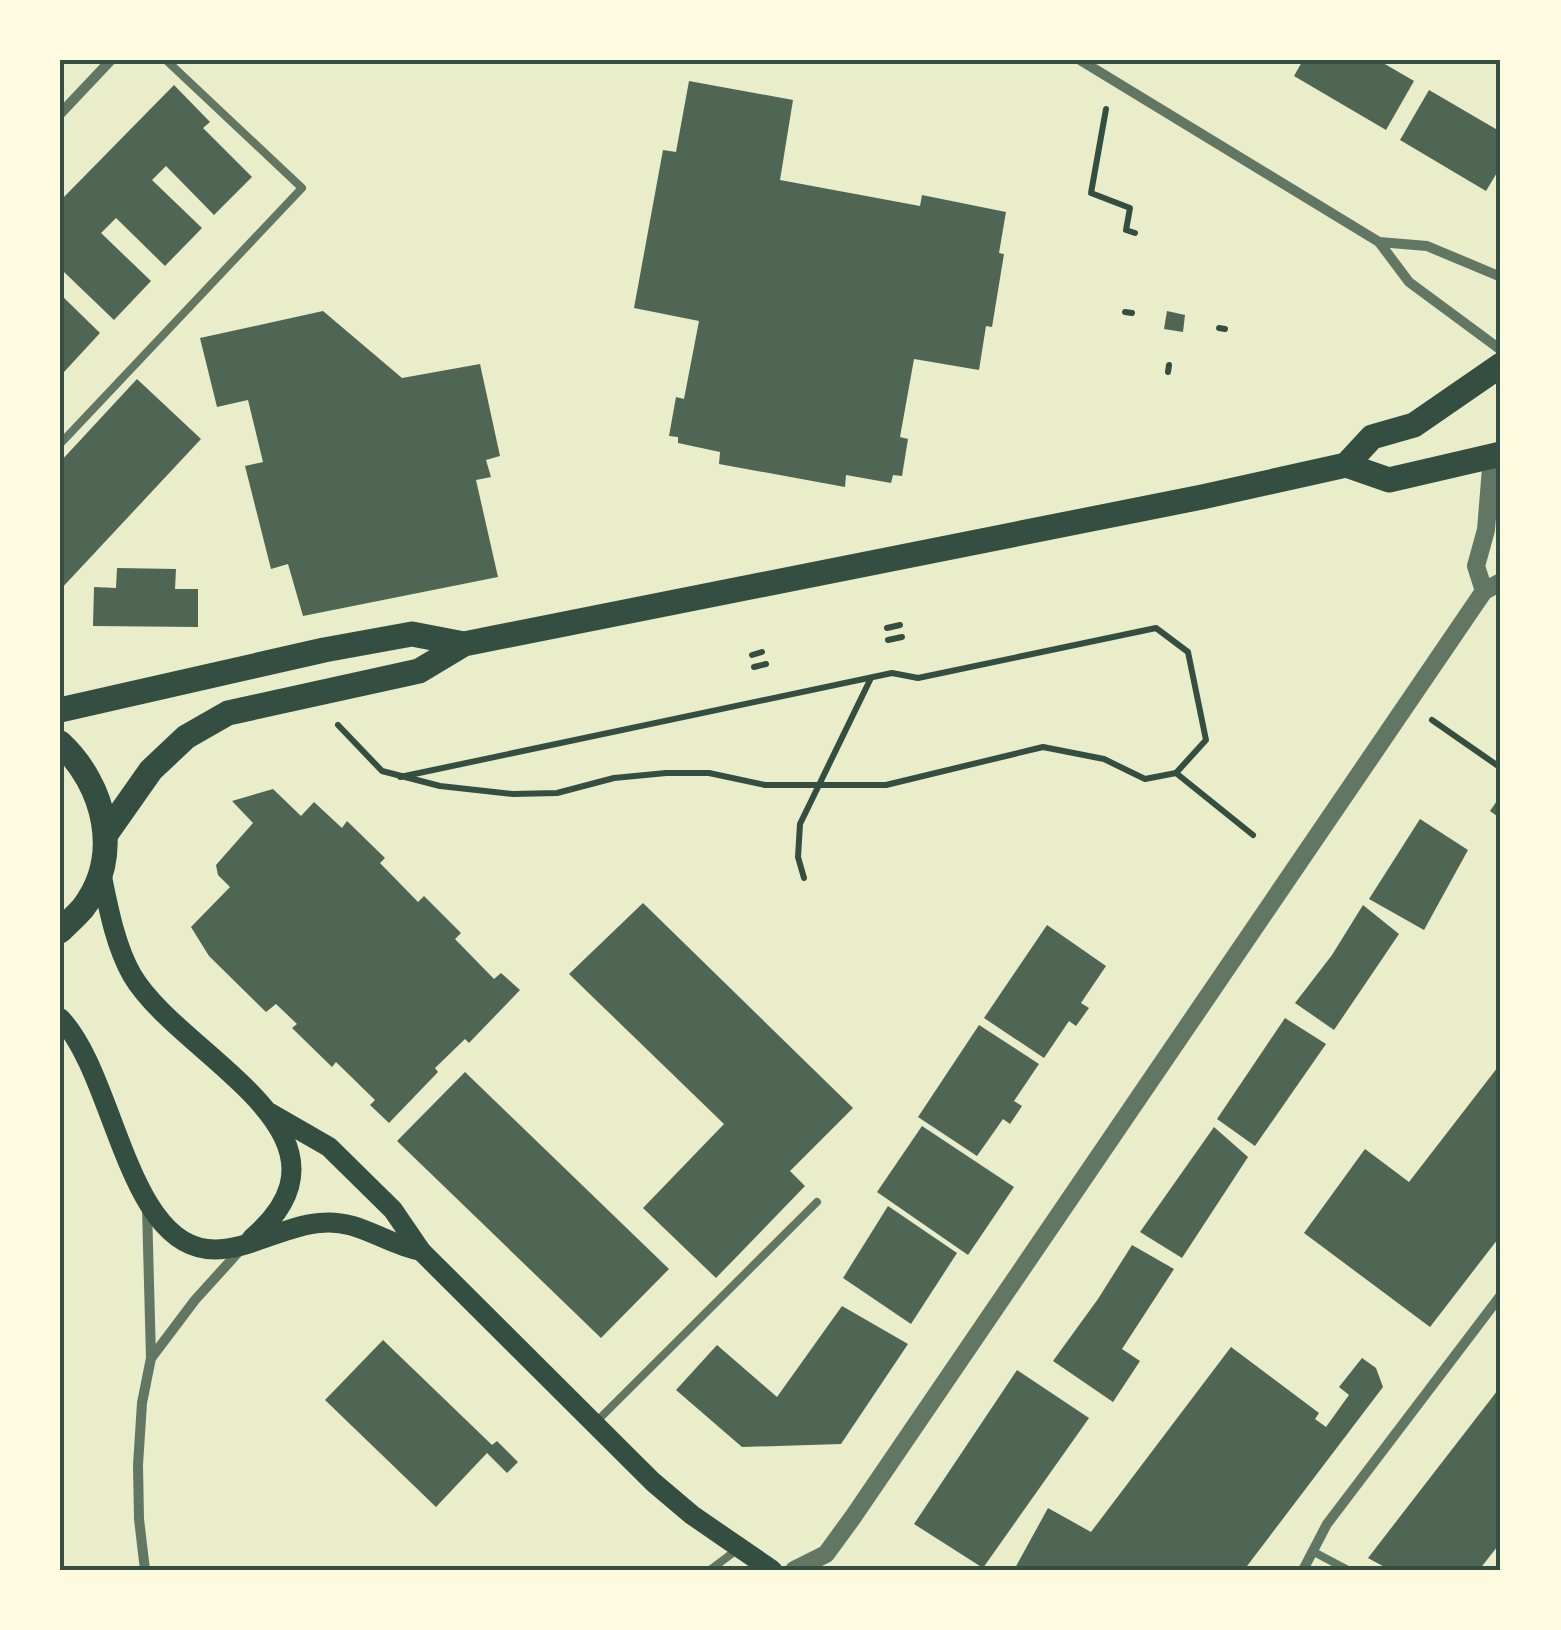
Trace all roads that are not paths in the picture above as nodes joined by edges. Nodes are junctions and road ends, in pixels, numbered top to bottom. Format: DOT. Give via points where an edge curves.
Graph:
graph roads {
  1 [pos="110,60"];
  2 [pos="166,60"];
  3 [pos="1080,60"];
  4 [pos="60,114"];
  5 [pos="1379,242"];
  6 [pos="1501,277"];
  7 [pos="1501,350"];
  8 [pos="1501,365"];
  9 [pos="60,444"];
  10 [pos="1501,454"];
  11 [pos="1346,465"];
  12 [pos="1492,587"];
  13 [pos="464,644"];
  14 [pos="60,710"];
  15 [pos="60,744"];
  16 [pos="106,834"];
  17 [pos="101,872"];
  18 [pos="60,931"];
  19 [pos="60,1018"];
  20 [pos="270,1113"];
  21 [pos="817,1202"];
  22 [pos="146,1204"];
  23 [pos="248,1242"];
  24 [pos="420,1251"];
  25 [pos="1501,1295"];
  26 [pos="151,1358"];
  27 [pos="593,1425"];
  28 [pos="738,1548"];
  29 [pos="1312,1551"];
  30 [pos="145,1570"];
  31 [pos="710,1570"];
  32 [pos="772,1570"];
  33 [pos="794,1570"];
  34 [pos="1303,1570"];
  35 [pos="1348,1570"];
  1 -- 4 [label="street"];
  2 -- 9 [label="lane" via="302,188"];
  3 -- 5 [label="street"];
  5 -- 6 [label="street" via="1426,246"];
  5 -- 7 [label="street" via="1410,282"];
  8 -- 11 [label="main road" via="1414,425 1372,437"];
  10 -- 11 [label="main road" via="1389,480"];
  10 -- 12 [label="street" via="1492,468 1476,566"];
  11 -- 13 [label="main road"];
  12 -- 33 [label="street" via="853,1517 826,1554"];
  13 -- 14 [label="main road" via="412,634"];
  13 -- 16 [label="main road" via="419,671 228,713 186,737 151,770"];
  15 -- 16 [label="main road" via="80,762 98,796"];
  16 -- 17 [label="main road"];
  17 -- 18 [label="main road" via="84,907"];
  17 -- 20 [label="main road" via="133,976"];
  19 -- 22 [label="main road" via="93,1068"];
  20 -- 23 [label="main road" via="288,1140 291,1179 276,1217"];
  20 -- 24 [label="main road" via="329,1146 392,1210"];
  21 -- 27 [label="lane"];
  22 -- 23 [label="main road" via="187,1242 207,1249"];
  22 -- 26 [label="street"];
  23 -- 24 [label="main road" via="319,1222 360,1225 398,1247"];
  23 -- 26 [label="street"];
  24 -- 27 [label="main road"];
  25 -- 29 [label="street"];
  26 -- 30 [label="street" via="138,1464"];
  27 -- 28 [label="main road"];
  28 -- 31 [label="lane"];
  28 -- 32 [label="main road"];
  29 -- 34 [label="street"];
  29 -- 35 [label="lane"];
}
